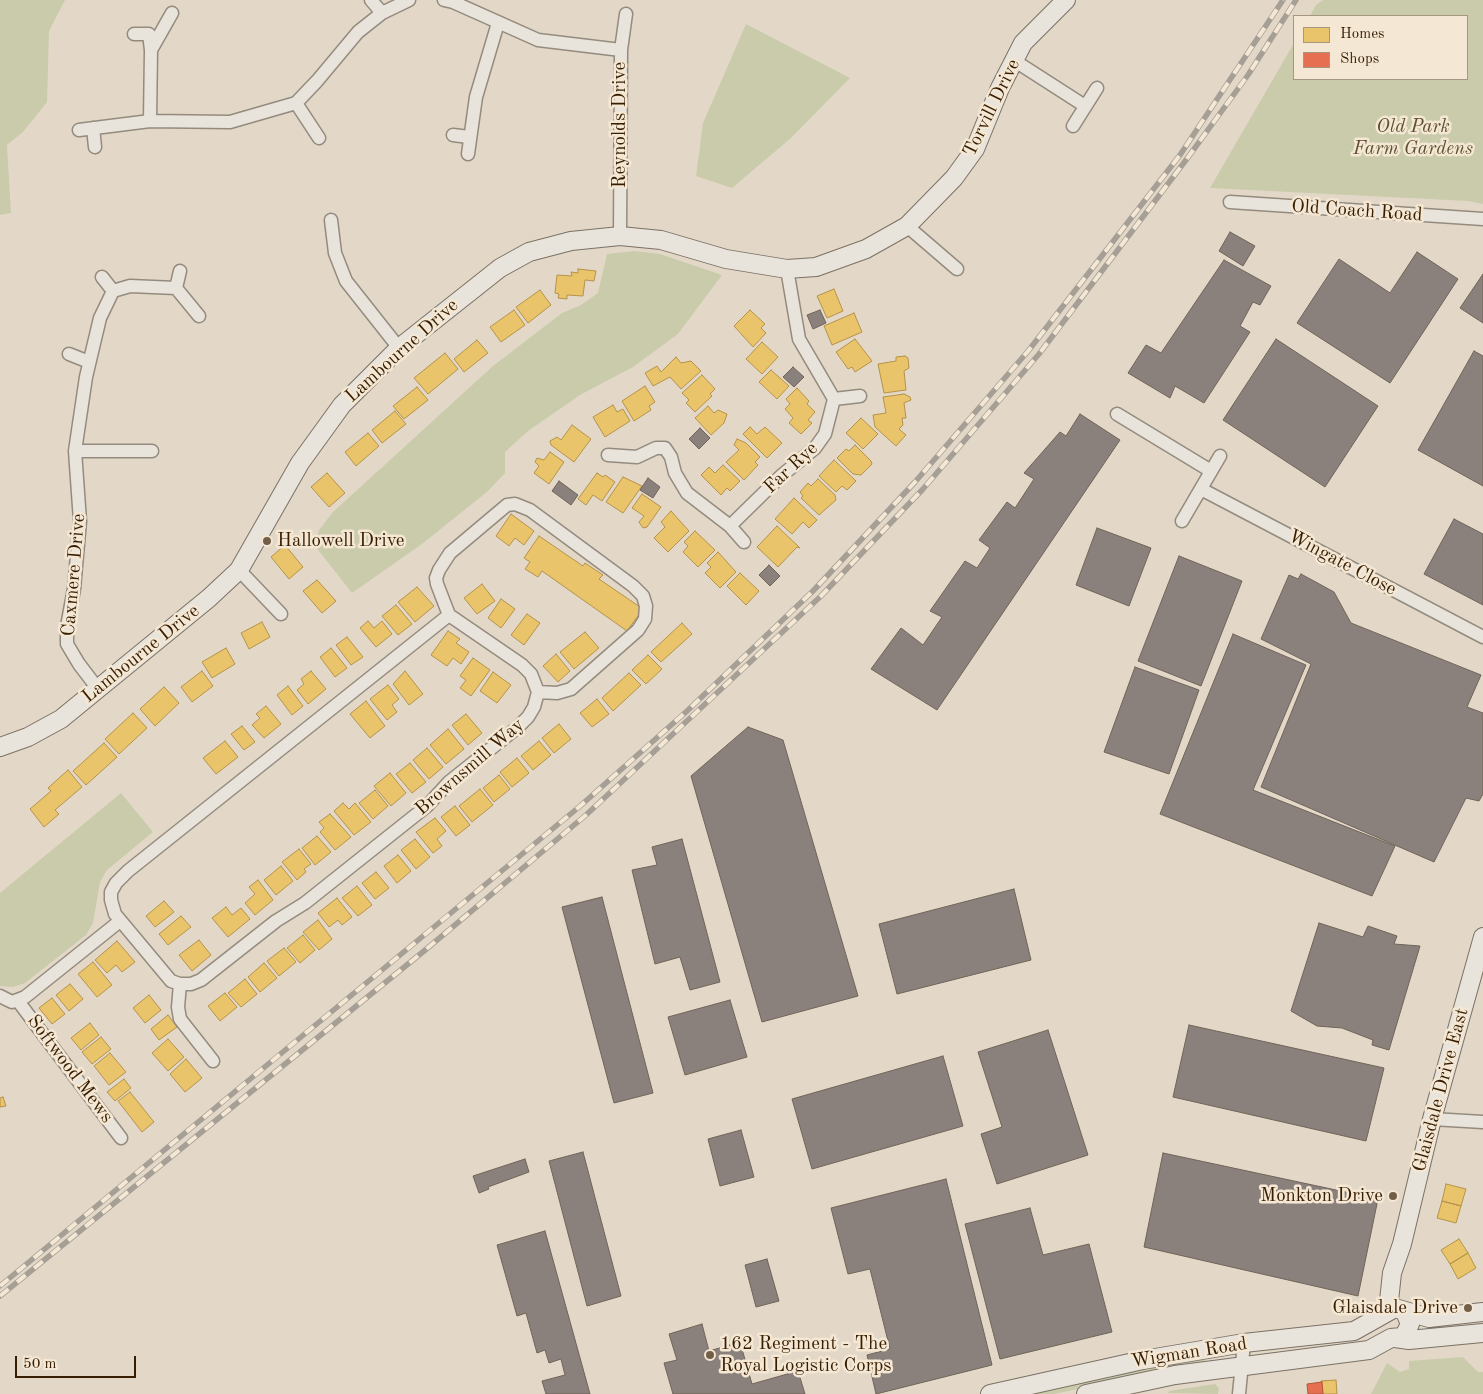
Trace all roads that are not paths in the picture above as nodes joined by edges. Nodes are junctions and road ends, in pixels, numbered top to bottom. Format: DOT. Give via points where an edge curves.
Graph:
graph roads {
  1 [pos="370,0"];
  2 [pos="409,0"];
  3 [pos="444,0"];
  4 [pos="1062,1"];
  5 [pos="172,13"];
  6 [pos="382,13"];
  7 [pos="626,14"];
  8 [pos="498,23"];
  9 [pos="134,34"];
  10 [pos="151,50"];
  11 [pos="621,50"];
  12 [pos="1015,61"];
  13 [pos="1097,88"];
  14 [pos="296,102"];
  15 [pos="1085,106"];
  16 [pos="150,121"];
  17 [pos="1073,126"];
  18 [pos="93,128"];
  19 [pos="79,130"];
  20 [pos="453,135"];
  21 [pos="469,137"];
  22 [pos="319,138"];
  23 [pos="95,147"];
  24 [pos="468,154"];
  25 [pos="1230,202"];
  26 [pos="1483,219"];
  27 [pos="331,220"];
  28 [pos="907,226"];
  29 [pos="620,236"];
  30 [pos="786,269"];
  31 [pos="957,269"];
  32 [pos="180,271"];
  33 [pos="102,277"];
  34 [pos="176,288"];
  35 [pos="113,292"];
  36 [pos="199,316"];
  37 [pos="399,348"];
  38 [pos="69,354"];
  39 [pos="89,362"];
  40 [pos="860,396"];
  41 [pos="834,399"];
  42 [pos="1117,414"];
  43 [pos="75,451"];
  44 [pos="152,452"];
  45 [pos="608,455"];
  46 [pos="1220,456"];
  47 [pos="1211,472"];
  48 [pos="1200,490"];
  49 [pos="1182,521"];
  50 [pos="730,526"];
  51 [pos="744,542"];
  52 [pos="239,570"];
  53 [pos="281,614"];
  54 [pos="449,615"];
  55 [pos="1483,637"];
  56 [pos="98,689"];
  57 [pos="538,692"];
  58 [pos="0,747"];
  59 [pos="120,921"];
  60 [pos="1483,936"];
  61 [pos="1479,961"];
  62 [pos="180,984"];
  63 [pos="13,999"];
  64 [pos="214,1061"];
  65 [pos="1432,1118"];
  66 [pos="1483,1122"];
  67 [pos="121,1138"];
  68 [pos="1395,1311"];
  69 [pos="1483,1312"];
  70 [pos="1483,1333"];
  71 [pos="1393,1338"];
  72 [pos="1244,1343"];
  73 [pos="1243,1364"];
  74 [pos="990,1394"];
  75 [pos="1086,1394"];
  76 [pos="1239,1394"];
  1 -- 6 [label="street"];
  2 -- 6 [label="street"];
  3 -- 8 [label="street"];
  4 -- 12 [label="street, Torvill Drive" via="1023,43"];
  5 -- 10 [label="street"];
  6 -- 14 [label="street" via="358,32"];
  7 -- 11 [label="street, Reynolds Drive"];
  8 -- 11 [label="street" via="538,40"];
  8 -- 21 [label="street" via="476,97"];
  9 -- 10 [label="street" via="149,34"];
  10 -- 16 [label="street"];
  11 -- 29 [label="street, Reynolds Drive"];
  12 -- 15 [label="street"];
  12 -- 28 [label="street, Torvill Drive" via="975,149 954,178"];
  13 -- 15 [label="street"];
  14 -- 16 [label="street" via="230,122"];
  14 -- 22 [label="street"];
  15 -- 17 [label="street"];
  16 -- 18 [label="street"];
  18 -- 19 [label="street"];
  18 -- 23 [label="street"];
  20 -- 21 [label="street"];
  21 -- 24 [label="street"];
  25 -- 26 [label="street, Old Coach Road"];
  27 -- 37 [label="street" via="335,254 346,281"];
  28 -- 30 [label="street, Torvill Drive" via="866,249 816,268"];
  28 -- 31 [label="street"];
  29 -- 30 [label="street, Lambourne Drive" via="661,240 726,259"];
  29 -- 37 [label="street, Lambourne Drive" via="570,241 529,252 476,284"];
  30 -- 41 [label="street" via="799,339"];
  32 -- 34 [label="street"];
  33 -- 35 [label="street"];
  34 -- 35 [label="street" via="130,286"];
  34 -- 36 [label="street"];
  35 -- 39 [label="street, Caxmere Drive" via="100,318"];
  37 -- 52 [label="street, Lambourne Drive" via="342,405 305,456"];
  38 -- 39 [label="street"];
  39 -- 43 [label="street, Caxmere Drive"];
  40 -- 41 [label="street"];
  41 -- 50 [label="street, Far Rye" via="825,434 815,448"];
  42 -- 47 [label="street"];
  43 -- 44 [label="street"];
  43 -- 56 [label="street, Caxmere Drive" via="80,521 74,589 66,626 67,644"];
  45 -- 50 [label="street" via="637,457 656,448 665,448 688,493"];
  46 -- 47 [label="street"];
  47 -- 48 [label="street"];
  48 -- 49 [label="street"];
  48 -- 55 [label="street, Wingate Close"];
  50 -- 51 [label="street"];
  52 -- 53 [label="street"];
  52 -- 56 [label="street, Lambourne Drive"];
  54 -- 57 [label="street" via="522,664 531,674"];
  54 -- 57 [label="street" via="436,578 444,559 500,510 515,504 530,510 633,586 643,596 646,606 645,619 638,630 572,689 557,693"];
  54 -- 59 [label="street" via="121,877 111,892 110,900"];
  56 -- 58 [label="street, Lambourne Drive" via="60,719 28,737"];
  57 -- 62 [label="street, Brownsmill Way" via="534,707 518,727 449,782 427,806 305,904 276,921 210,974 191,984"];
  59 -- 62 [label="street" via="164,975"];
  59 -- 63 [label="street"];
  60 -- 61 [label="street, Glaisdale Drive East"];
  61 -- 65 [label="street, Glaisdale Drive East"];
  62 -- 64 [label="street" via="180,1019"];
  63 -- 67 [label="street, Softwood Mews"];
  65 -- 66 [label="street"];
  65 -- 68 [label="street, Glaisdale Drive East" via="1402,1244"];
  68 -- 69 [label="street" via="1429,1318"];
  68 -- 71 [label="street" via="1380,1320 1381,1328"];
  68 -- 71 [label="street, Wigman Road" via="1410,1321 1408,1330 1401,1337"];
  68 -- 72 [label="street, Wigman Road" via="1354,1331"];
  70 -- 71 [label="street" via="1409,1340"];
  71 -- 73 [label="street, Wigman Road" via="1369,1350"];
  72 -- 73 [label="street"];
  72 -- 74 [label="street, Wigman Road" via="1122,1364"];
  73 -- 75 [label="street, Wigman Road"];
  73 -- 76 [label="street"];
}
